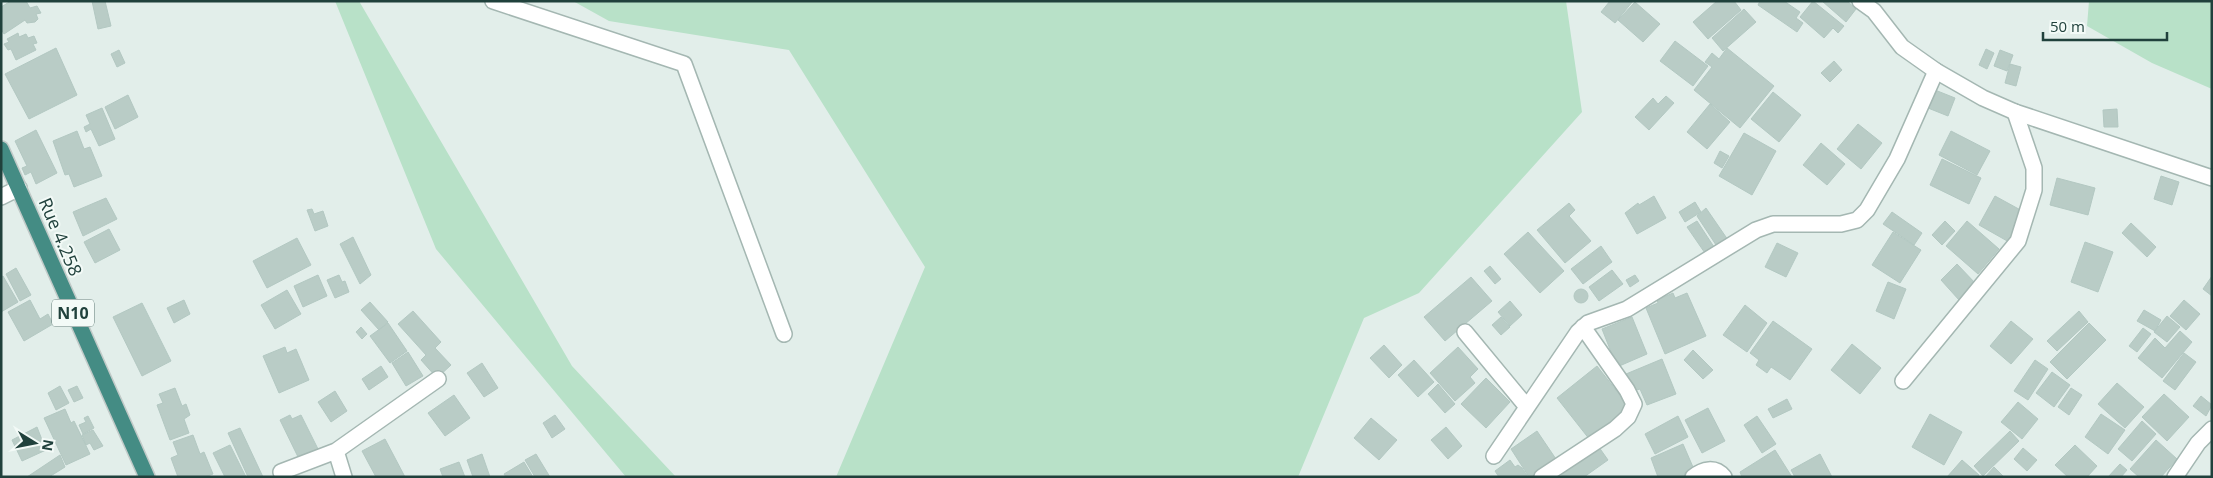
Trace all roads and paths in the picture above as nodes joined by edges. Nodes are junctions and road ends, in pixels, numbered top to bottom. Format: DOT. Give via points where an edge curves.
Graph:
graph roads {
  1 [pos="493,1"];
  2 [pos="1860,1"];
  3 [pos="1936,71"];
  4 [pos="2015,112"];
  5 [pos="1,149"];
  6 [pos="2212,178"];
  7 [pos="19,188"];
  8 [pos="1,197"];
  9 [pos="1583,327"];
  10 [pos="1465,332"];
  11 [pos="784,334"];
  12 [pos="438,379"];
  13 [pos="1903,381"];
  14 [pos="1527,407"];
  15 [pos="2212,429"];
  16 [pos="336,451"];
  17 [pos="1494,456"];
  18 [pos="281,472"];
  19 [pos="147,477"];
  20 [pos="344,477"];
  21 [pos="1542,477"];
  22 [pos="1693,477"];
  23 [pos="1724,477"];
  24 [pos="2175,477"];
  1 -- 11 [label="street" via="684,64"];
  2 -- 3 [label="street" via="1874,11 1902,47"];
  3 -- 4 [label="street"];
  3 -- 9 [label="street" via="1897,158 1867,210 1857,220 1841,224 1773,224 1756,230 1627,309"];
  4 -- 6 [label="street"];
  4 -- 13 [label="street" via="2034,168 2034,190 2018,241"];
  5 -- 7 [label="highway, Rue 4.258 / N10"];
  7 -- 8 [label="street"];
  7 -- 19 [label="highway, Rue 4.258 / N10"];
  9 -- 14 [label="street"];
  9 -- 21 [label="street" via="1634,404 1628,417 1615,429"];
  10 -- 14 [label="street"];
  12 -- 16 [label="street"];
  14 -- 17 [label="street"];
  15 -- 24 [label="street" via="2198,443"];
  16 -- 18 [label="street"];
  16 -- 20 [label="street"];
  22 -- 23 [label="street" via="1706,469"];
}
